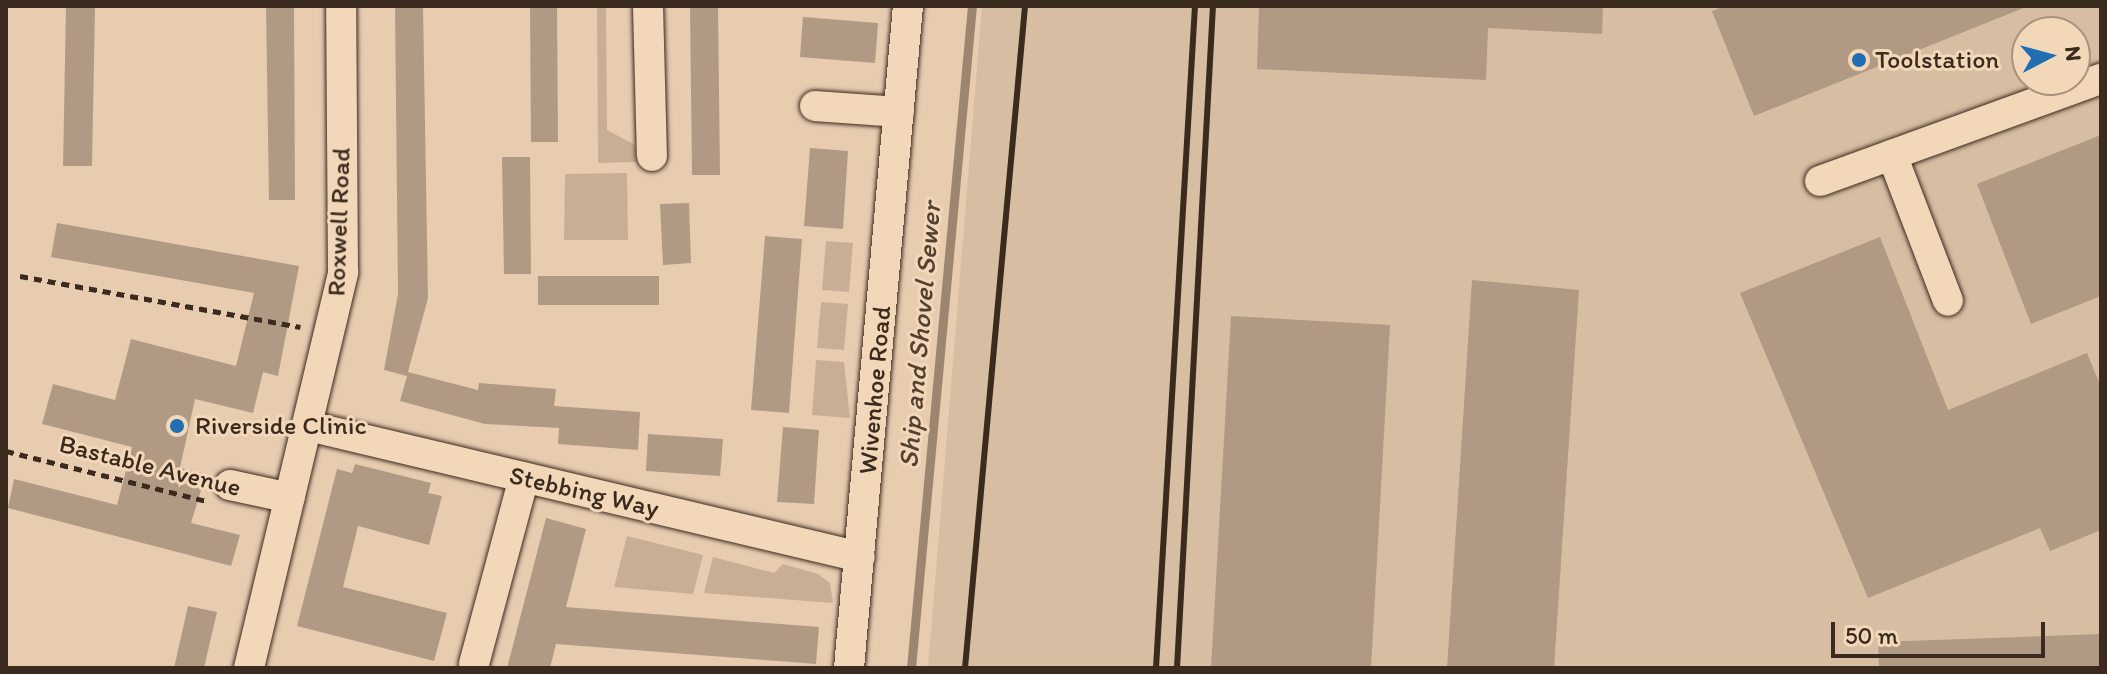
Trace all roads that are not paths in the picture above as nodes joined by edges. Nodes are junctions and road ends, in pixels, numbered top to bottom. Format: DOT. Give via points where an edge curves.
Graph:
graph roads {
  1 [pos="341,6"];
  2 [pos="648,6"];
  3 [pos="908,6"];
  4 [pos="2101,79"];
  5 [pos="815,106"];
  6 [pos="899,112"];
  7 [pos="1892,155"];
  8 [pos="652,156"];
  9 [pos="1820,181"];
  10 [pos="1948,301"];
  11 [pos="308,426"];
  12 [pos="524,478"];
  13 [pos="227,495"];
  14 [pos="290,498"];
  15 [pos="860,557"];
  16 [pos="474,664"];
  17 [pos="249,668"];
  18 [pos="849,668"];
  1 -- 11 [label="street, Roxwell Road" via="343,272"];
  2 -- 8 [label="street"];
  3 -- 6 [label="street, Wivenhoe Road"];
  4 -- 7 [label="street"];
  5 -- 6 [label="street"];
  6 -- 15 [label="street, Wivenhoe Road"];
  7 -- 9 [label="street"];
  7 -- 10 [label="street"];
  11 -- 12 [label="street, Stebbing Way"];
  11 -- 14 [label="street, Roxwell Road"];
  12 -- 15 [label="street, Stebbing Way"];
  12 -- 16 [label="street"];
  13 -- 14 [label="street"];
  14 -- 17 [label="street, Roxwell Road"];
  15 -- 18 [label="street, Wivenhoe Road"];
}
